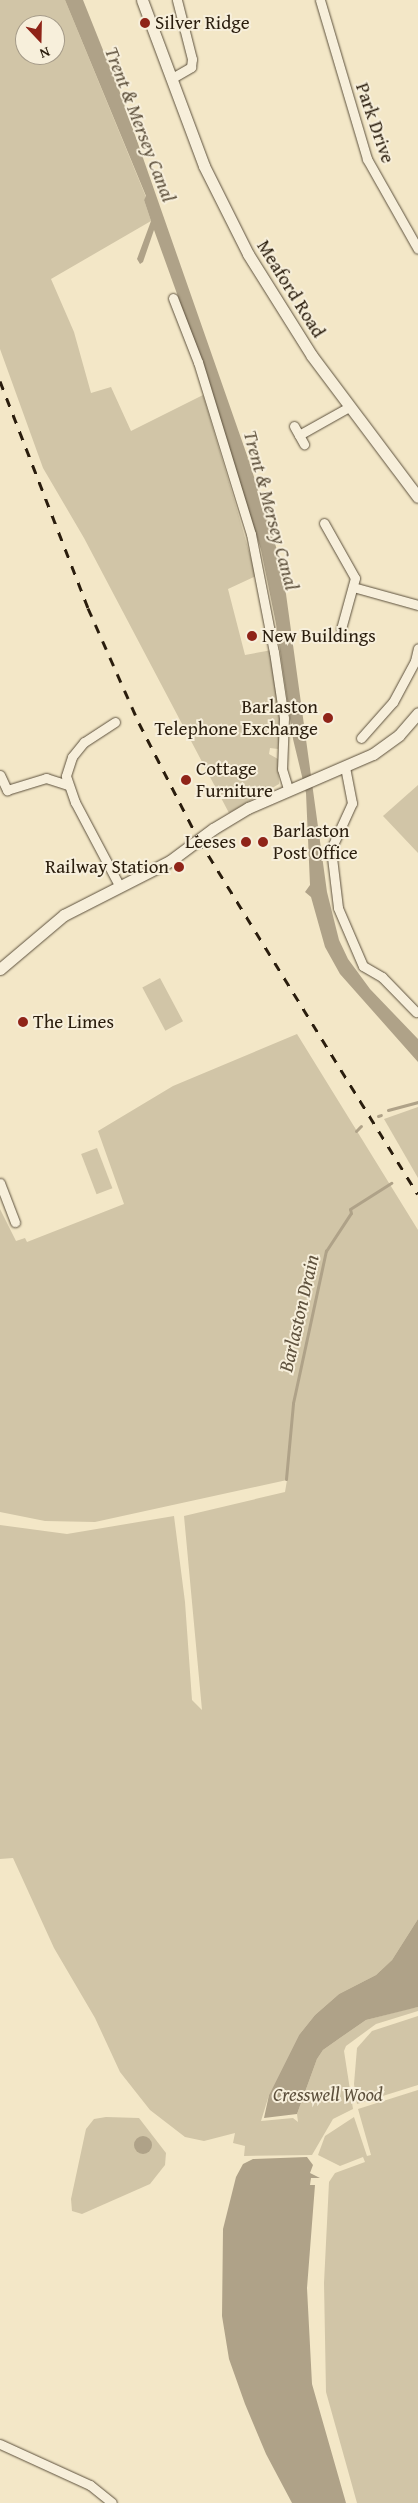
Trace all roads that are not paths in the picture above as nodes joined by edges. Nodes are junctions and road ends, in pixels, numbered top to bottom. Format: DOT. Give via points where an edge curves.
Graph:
graph roads {
  1 [pos="142,0"];
  2 [pos="177,0"];
  3 [pos="320,0"];
  4 [pos="174,77"];
  5 [pos="418,249"];
  6 [pos="174,298"];
  7 [pos="348,407"];
  8 [pos="294,426"];
  9 [pos="299,435"];
  10 [pos="304,444"];
  11 [pos="418,497"];
  12 [pos="324,523"];
  13 [pos="353,587"];
  14 [pos="418,605"];
  15 [pos="341,629"];
  16 [pos="418,648"];
  17 [pos="418,713"];
  18 [pos="115,722"];
  19 [pos="361,738"];
  20 [pos="345,767"];
  21 [pos="0,775"];
  22 [pos="67,785"];
  23 [pos="288,789"];
  24 [pos="120,887"];
  25 [pos="0,969"];
  26 [pos="416,1012"];
  27 [pos="0,1183"];
  28 [pos="15,1222"];
  29 [pos="0,2444"];
  30 [pos="112,2503"];
  1 -- 4 [label="street, Meaford Road"];
  2 -- 4 [label="street" via="192,59 191,67"];
  3 -- 5 [label="street, Park Drive" via="368,159"];
  4 -- 7 [label="street, Meaford Road" via="195,141 227,215 285,315"];
  6 -- 23 [label="street" via="198,362 251,534 284,718 282,769"];
  7 -- 9 [label="street"];
  7 -- 11 [label="street, Meaford Road"];
  8 -- 9 [label="street"];
  9 -- 10 [label="street"];
  12 -- 13 [label="street" via="352,570"];
  13 -- 14 [label="street"];
  13 -- 15 [label="street"];
  16 -- 19 [label="street" via="415,661 393,702"];
  17 -- 20 [label="street" via="382,748"];
  18 -- 22 [label="street" via="90,736 77,749 69,768"];
  20 -- 23 [label="street"];
  20 -- 26 [label="street" via="352,802 331,848 338,908 363,966 382,977"];
  21 -- 22 [label="street" via="7,790 46,778"];
  22 -- 24 [label="street"];
  23 -- 24 [label="street" via="235,815 170,861"];
  24 -- 25 [label="street" via="64,915"];
  27 -- 28 [label="street"];
  29 -- 30 [label="street" via="90,2485"];
}
